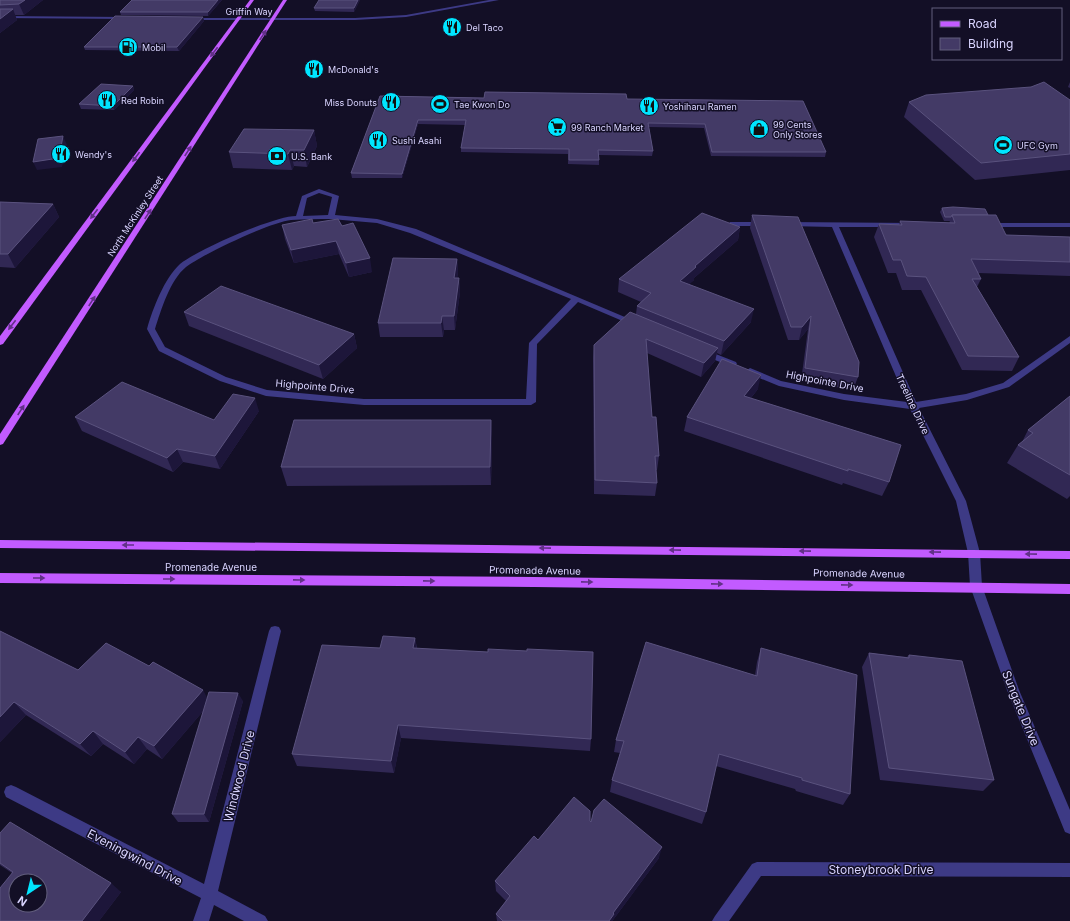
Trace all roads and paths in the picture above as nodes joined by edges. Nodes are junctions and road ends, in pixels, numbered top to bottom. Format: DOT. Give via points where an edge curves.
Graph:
graph roads {
  1 [pos="252,0"];
  2 [pos="285,0"];
  3 [pos="497,0"];
  4 [pos="0,17"];
  5 [pos="134,18"];
  6 [pos="182,19"];
  7 [pos="238,19"];
  8 [pos="273,19"];
  9 [pos="299,217"];
  10 [pos="331,217"];
  11 [pos="733,224"];
  12 [pos="921,224"];
  13 [pos="984,224"];
  14 [pos="1070,224"];
  15 [pos="835,225"];
  16 [pos="576,299"];
  17 [pos="641,326"];
  18 [pos="1070,340"];
  19 [pos="0,342"];
  20 [pos="692,347"];
  21 [pos="913,406"];
  22 [pos="0,442"];
  23 [pos="0,544"];
  24 [pos="974,553"];
  25 [pos="1070,555"];
  26 [pos="0,578"];
  27 [pos="976,586"];
  28 [pos="1070,589"];
  29 [pos="275,631"];
  30 [pos="11,792"];
  31 [pos="1070,827"];
  32 [pos="1070,870"];
  33 [pos="209,896"];
  34 [pos="201,921"];
  35 [pos="260,921"];
  36 [pos="720,921"];
  1 -- 7 [label="main road"];
  2 -- 8 [label="main road, North McKinley Street"];
  3 -- 8 [label="street, Griffin Way" via="406,16"];
  4 -- 5 [label="street"];
  6 -- 7 [label="street, Griffin Way"];
  7 -- 8 [label="street, Griffin Way"];
  7 -- 19 [label="main road, one-way"];
  22 -- 8 [label="main road, North McKinley Street, one-way"];
  9 -- 10 [label="street, Highpointe Drive"];
  9 -- 10 [label="street" via="304,197 319,191 336,196"];
  9 -- 16 [label="street, Highpointe Drive" via="269,224 212,249 183,266 168,286 157,308 151,330 162,349 223,379 277,395 364,402 531,402 532,342"];
  10 -- 16 [label="street, Highpointe Drive" via="377,221 413,231"];
  11 -- 15 [label="street"];
  12 -- 15 [label="street"];
  13 -- 14 [label="street"];
  15 -- 21 [label="street, Treeline Drive"];
  16 -- 17 [label="street, Highpointe Drive"];
  18 -- 21 [label="street, Highpointe Drive" via="1006,385 966,397"];
  20 -- 21 [label="street, Highpointe Drive" via="779,383 844,397"];
  21 -- 24 [label="street, Treeline Drive" via="961,501"];
  24 -- 23 [label="main road, one-way"];
  25 -- 24 [label="main road, one-way"];
  24 -- 27 [label="street, Treeline Drive"];
  26 -- 27 [label="main road, Promenade Avenue, one-way"];
  27 -- 28 [label="main road, Promenade Avenue"];
  27 -- 31 [label="street, Sungate Drive" via="1013,690"];
  29 -- 33 [label="street, Windwood Drive"];
  30 -- 33 [label="street, Eveningwind Drive"];
  32 -- 36 [label="street, Stoneybrook Drive" via="757,869"];
  33 -- 34 [label="street, Windwood Drive"];
  33 -- 35 [label="street, Eveningwind Drive"];
}
